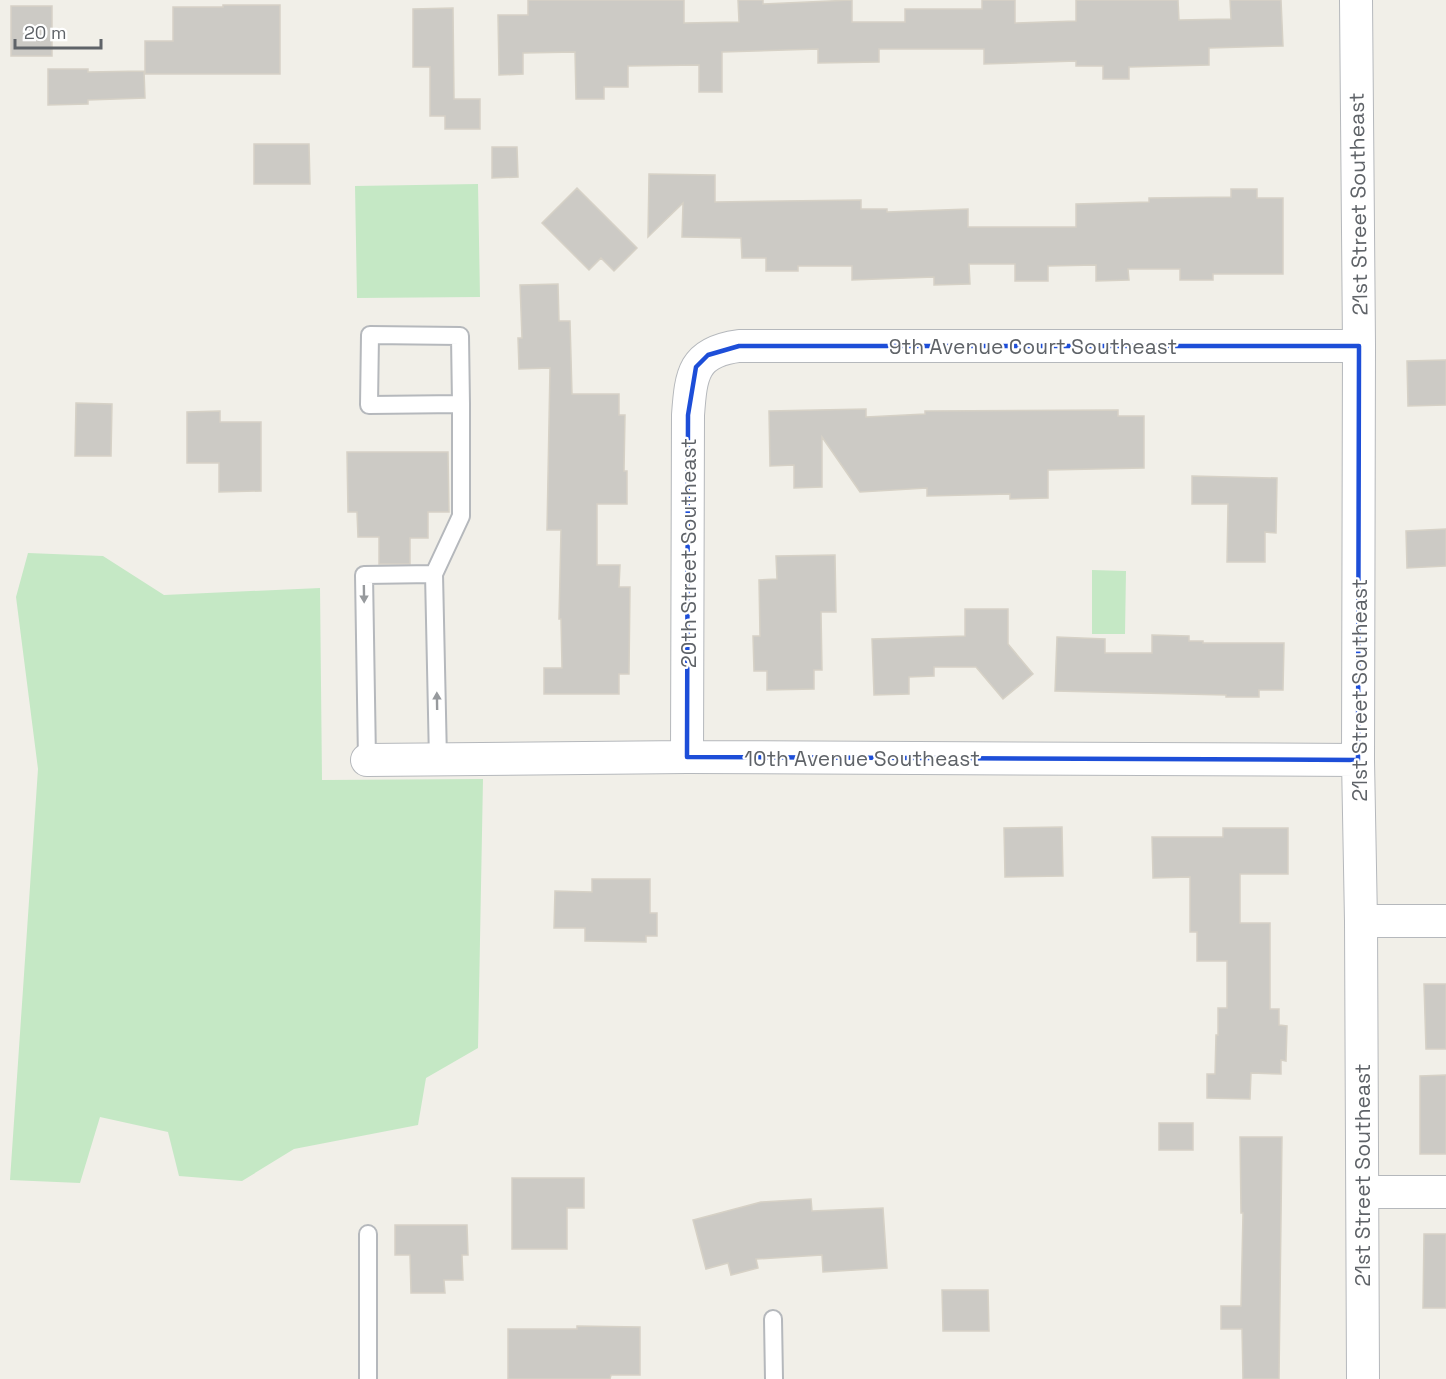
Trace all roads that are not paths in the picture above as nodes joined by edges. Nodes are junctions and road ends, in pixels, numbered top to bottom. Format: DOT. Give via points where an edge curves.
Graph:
graph roads {
  1 [pos="1356,0"];
  2 [pos="1359,346"];
  3 [pos="708,354"];
  4 [pos="460,405"];
  5 [pos="434,574"];
  6 [pos="687,757"];
  7 [pos="367,760"];
  8 [pos="438,760"];
  9 [pos="1358,760"];
  10 [pos="1361,921"];
  11 [pos="1446,921"];
  12 [pos="1363,1192"];
  13 [pos="1446,1192"];
  14 [pos="368,1234"];
  15 [pos="773,1319"];
  16 [pos="368,1379"];
  17 [pos="774,1379"];
  18 [pos="1363,1379"];
  1 -- 2 [label="street, 21st Street Southeast"];
  2 -- 3 [label="street, 9th Avenue Court Southeast" via="739,346"];
  2 -- 9 [label="street, 21st Street Southeast"];
  3 -- 6 [label="street, 20th Street Southeast" via="696,367 688,416"];
  4 -- 4 [label="lane" via="460,336 370,335 369,405"];
  4 -- 5 [label="lane" via="461,516"];
  5 -- 7 [label="lane, one-way" via="364,575"];
  8 -- 5 [label="lane, one-way"];
  6 -- 8 [label="street, 10th Avenue Southeast"];
  6 -- 9 [label="street, 10th Avenue Southeast"];
  7 -- 8 [label="street, 10th Avenue Southeast"];
  9 -- 10 [label="street, 21st Street Southeast"];
  10 -- 11 [label="street"];
  10 -- 12 [label="street, 21st Street Southeast"];
  12 -- 13 [label="street"];
  12 -- 18 [label="street, 21st Street Southeast"];
  14 -- 16 [label="lane"];
  15 -- 17 [label="lane"];
}
